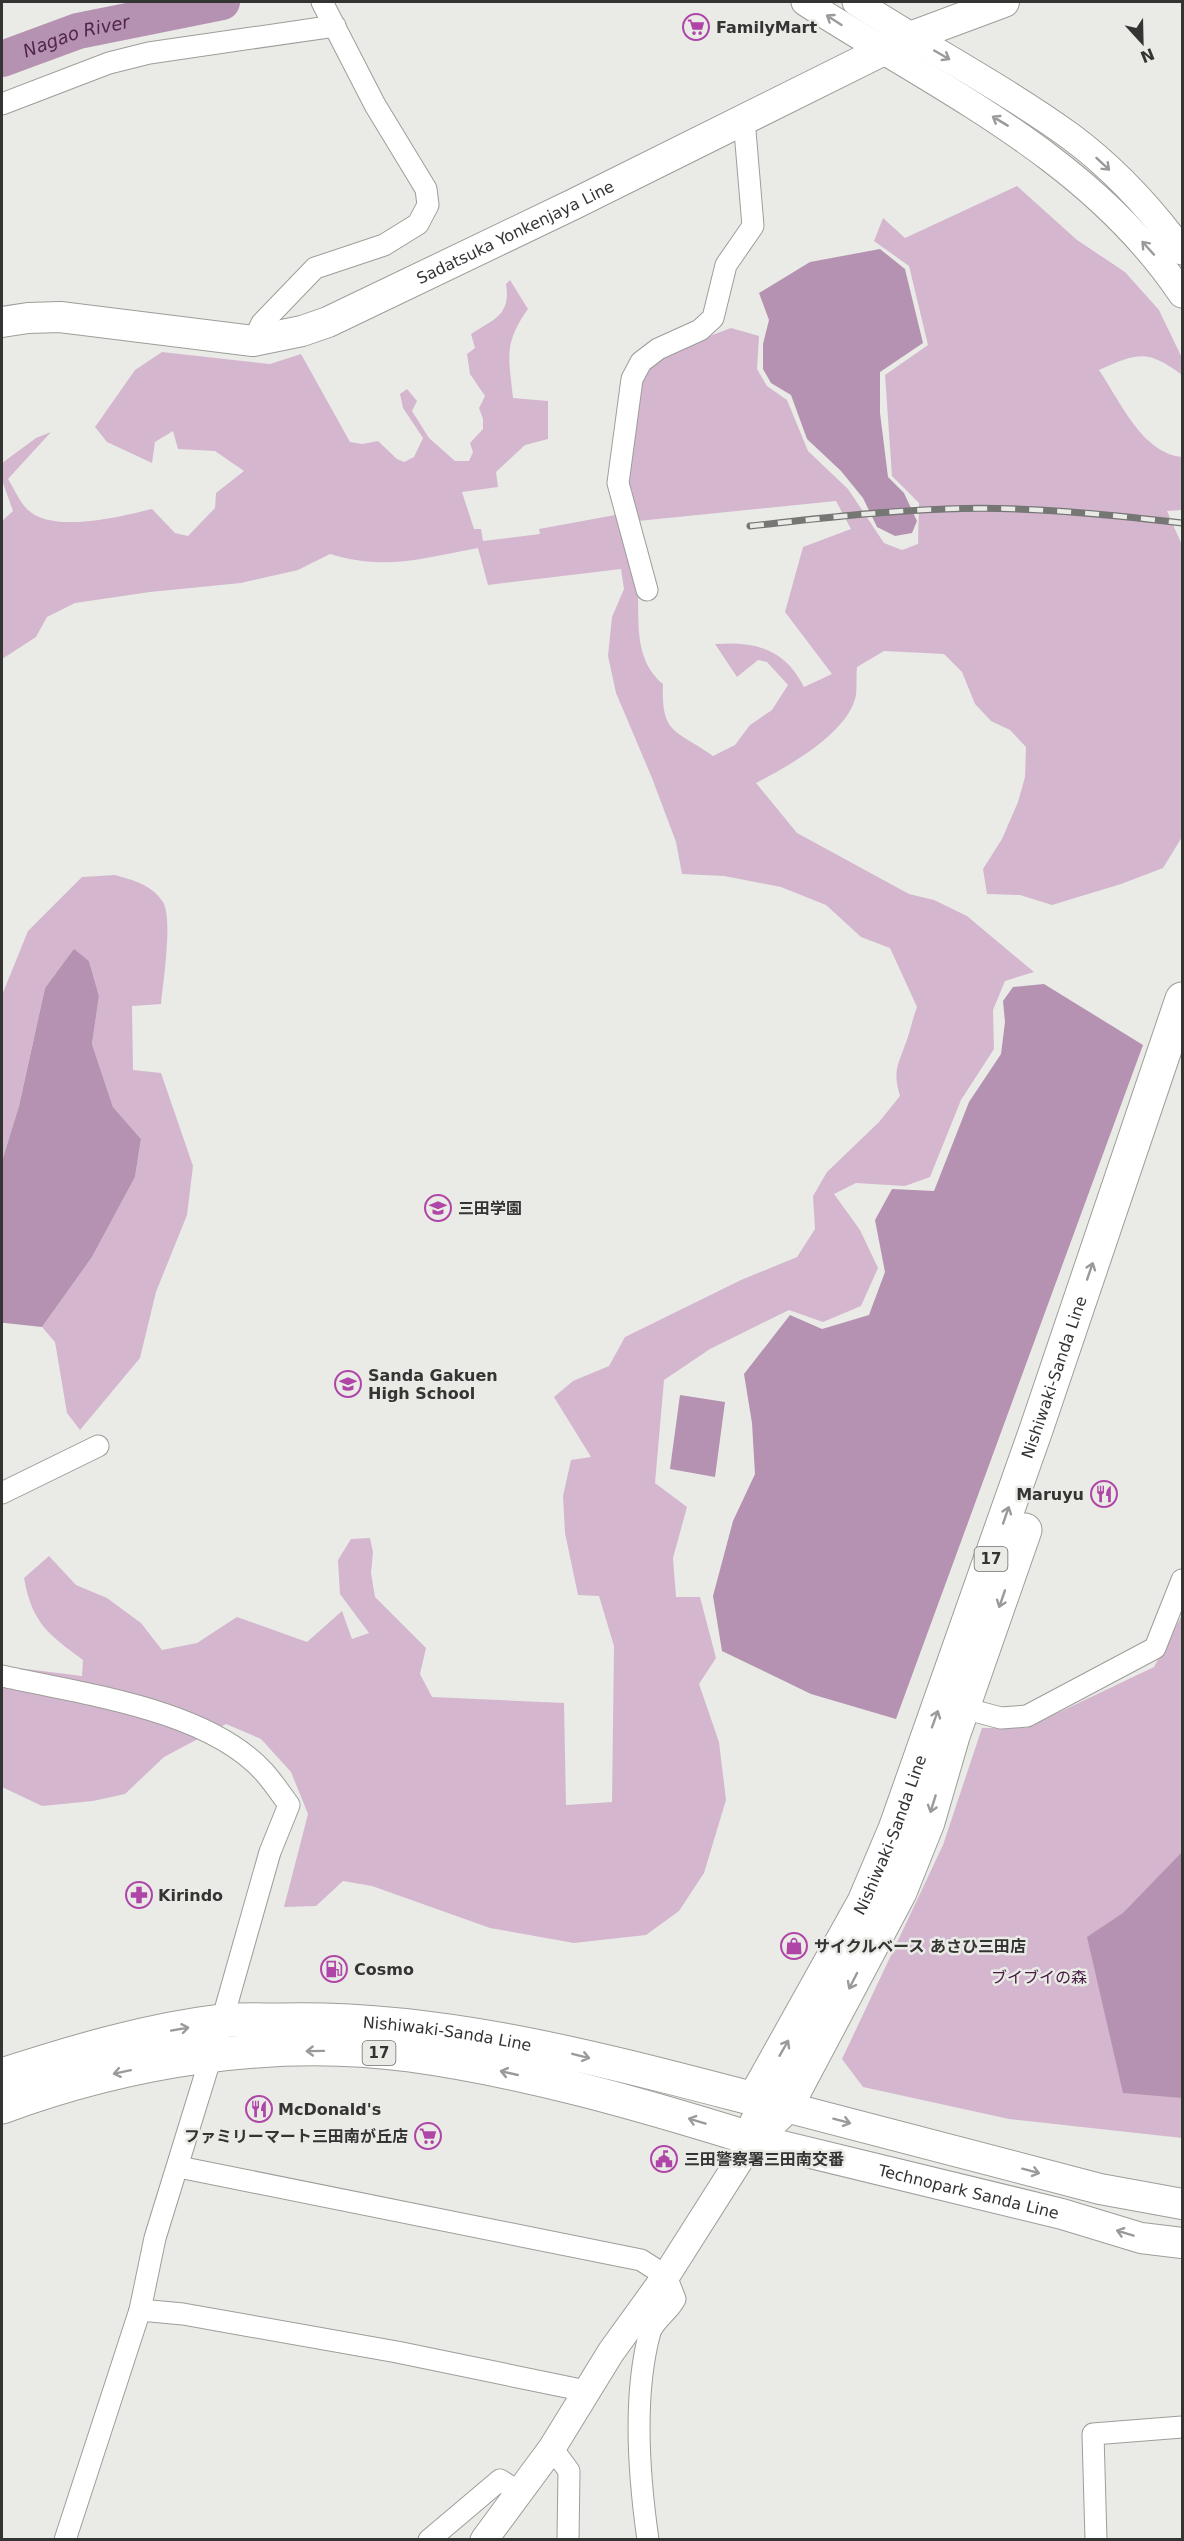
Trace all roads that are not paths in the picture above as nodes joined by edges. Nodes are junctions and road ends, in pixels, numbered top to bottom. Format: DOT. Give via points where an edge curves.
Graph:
graph roads {
  1 [pos="322,2"];
  2 [pos="805,2"];
  3 [pos="856,2"];
  4 [pos="1004,2"];
  5 [pos="335,26"];
  6 [pos="910,37"];
  7 [pos="882,51"];
  8 [pos="2,104"];
  9 [pos="744,119"];
  10 [pos="1182,251"];
  11 [pos="1182,294"];
  12 [pos="2,322"];
  13 [pos="253,341"];
  14 [pos="647,590"];
  15 [pos="1182,999"];
  16 [pos="1182,1066"];
  17 [pos="98,1446"];
  18 [pos="2,1493"];
  19 [pos="1182,1580"];
  20 [pos="2,1676"];
  21 [pos="963,1708"];
  22 [pos="222,2021"];
  23 [pos="212,2055"];
  24 [pos="2,2075"];
  25 [pos="754,2099"];
  26 [pos="2,2107"];
  27 [pos="786,2108"];
  28 [pos="753,2139"];
  29 [pos="179,2167"];
  30 [pos="1181,2203"];
  31 [pos="1182,2243"];
  32 [pos="666,2276"];
  33 [pos="140,2310"];
  34 [pos="586,2391"];
  35 [pos="1182,2427"];
  36 [pos="552,2448"];
  37 [pos="519,2492"];
  38 [pos="65,2540"];
  39 [pos="429,2540"];
  40 [pos="484,2540"];
  41 [pos="568,2540"];
  42 [pos="648,2540"];
  43 [pos="1096,2540"];
  1 -- 5 [label="street"];
  7 -- 2 [label="street, one-way"];
  3 -- 6 [label="street"];
  4 -- 6 [label="main road, Sadatsuka Yonkenjaya Line"];
  5 -- 8 [label="street" via="149,53 109,63"];
  5 -- 13 [label="street" via="375,105 426,189 428,205 418,224 384,245 315,268 262,323"];
  6 -- 7 [label="main road, Sadatsuka Yonkenjaya Line"];
  6 -- 10 [label="street, one-way" via="988,81 1071,137 1129,190"];
  7 -- 9 [label="main road, Sadatsuka Yonkenjaya Line"];
  11 -- 7 [label="street, one-way" via="1161,262 1122,219 1069,172 1008,126"];
  9 -- 13 [label="main road, Sadatsuka Yonkenjaya Line" via="328,322"];
  9 -- 14 [label="street" via="753,226 726,265 713,318 700,330 658,349 641,362 632,379 618,483"];
  12 -- 13 [label="main road, Sadatsuka Yonkenjaya Line" via="60,317"];
  25 -- 15 [label="main road, Nishiwaki-Sanda Line / 17, one-way" via="864,1902 896,1829"];
  16 -- 21 [label="main road, Nishiwaki-Sanda Line / 17, one-way"];
  17 -- 18 [label="street"];
  19 -- 21 [label="street" via="1155,1648 1027,1716 1000,1718"];
  20 -- 22 [label="street" via="170,1715 225,1740 264,1771 289,1805 270,1852"];
  21 -- 27 [label="main road, Nishiwaki-Sanda Line / 17, one-way" via="928,1822 900,1892"];
  22 -- 23 [label="street"];
  24 -- 22 [label="main road, Nishiwaki-Sanda Line / 17, one-way" via="117,2041"];
  22 -- 25 [label="main road, Nishiwaki-Sanda Line / 17, one-way" via="315,2019 399,2024 567,2052"];
  23 -- 26 [label="main road, Nishiwaki-Sanda Line / 17, one-way" via="118,2072"];
  28 -- 23 [label="main road, Nishiwaki-Sanda Line / 17, one-way" via="639,2104 491,2068 407,2055 327,2050"];
  23 -- 29 [label="street"];
  25 -- 27 [label="main road"];
  25 -- 28 [label="street"];
  27 -- 28 [label="main road, Nishiwaki-Sanda Line / 17"];
  27 -- 30 [label="main road, one-way" via="1100,2189"];
  31 -- 28 [label="main road, Technopark Sanda Line, one-way" via="1142,2238 1062,2214"];
  28 -- 32 [label="street"];
  29 -- 32 [label="street" via="641,2260"];
  29 -- 33 [label="street" via="155,2238"];
  32 -- 34 [label="street"];
  32 -- 42 [label="street" via="675,2299 650,2331 639,2404 641,2490"];
  33 -- 34 [label="street" via="386,2350"];
  33 -- 38 [label="street"];
  34 -- 36 [label="street"];
  35 -- 43 [label="street" via="1093,2434"];
  36 -- 37 [label="street"];
  36 -- 41 [label="street" via="569,2472"];
  37 -- 39 [label="street" via="500,2480"];
  37 -- 40 [label="street"];
}
